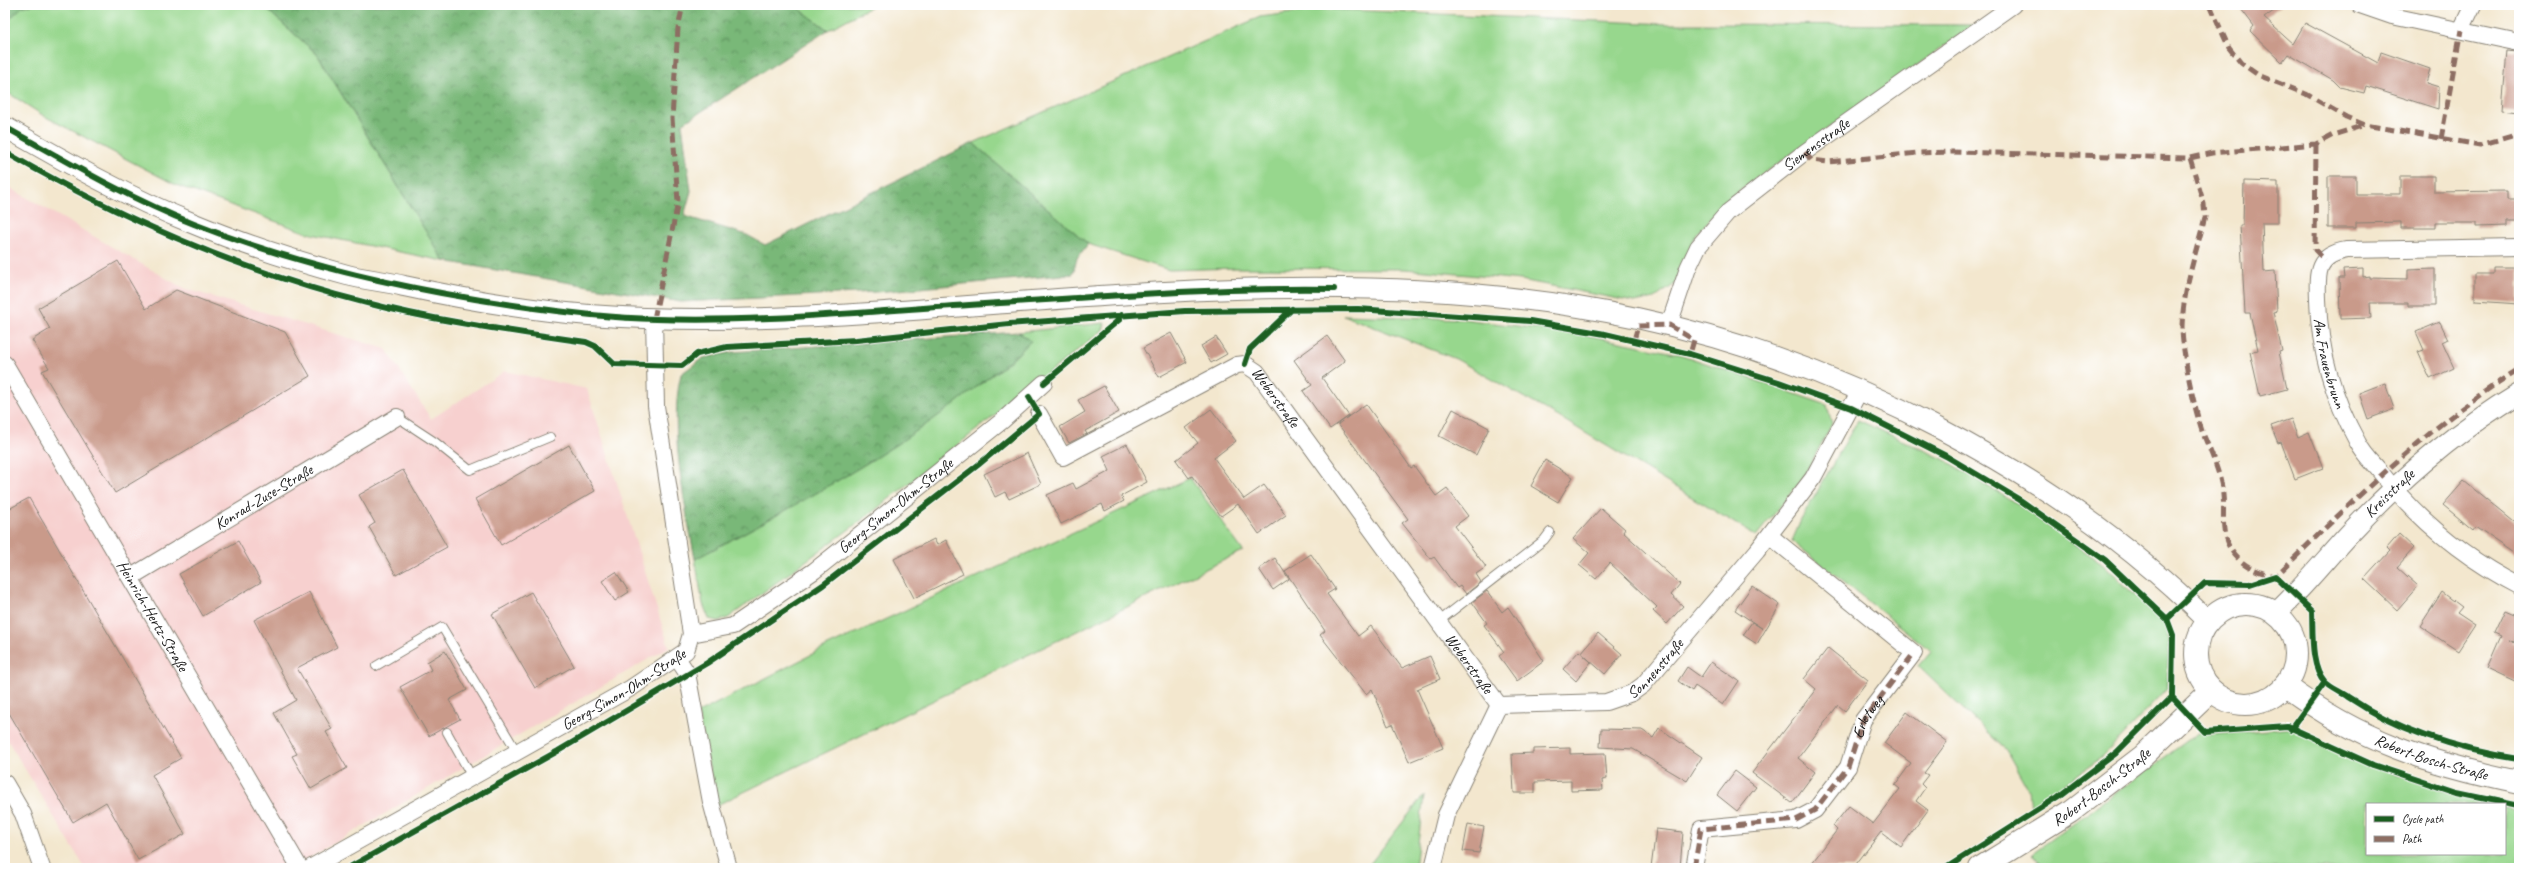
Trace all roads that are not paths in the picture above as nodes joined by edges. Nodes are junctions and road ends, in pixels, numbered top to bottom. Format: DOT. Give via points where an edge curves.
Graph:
graph roads {
  1 [pos="2012,5"];
  2 [pos="2360,5"];
  3 [pos="2473,5"];
  4 [pos="2461,30"];
  5 [pos="2519,43"];
  6 [pos="5,127"];
  7 [pos="2519,247"];
  8 [pos="654,319"];
  9 [pos="1669,325"];
  10 [pos="5,364"];
  11 [pos="1044,383"];
  12 [pos="1859,392"];
  13 [pos="2519,393"];
  14 [pos="1039,414"];
  15 [pos="397,418"];
  16 [pos="550,437"];
  17 [pos="2394,490"];
  18 [pos="1550,532"];
  19 [pos="1770,536"];
  20 [pos="131,577"];
  21 [pos="2519,586"];
  22 [pos="2276,613"];
  23 [pos="2208,621"];
  24 [pos="1438,622"];
  25 [pos="691,634"];
  26 [pos="677,658"];
  27 [pos="376,666"];
  28 [pos="2286,686"];
  29 [pos="2211,691"];
  30 [pos="1499,705"];
  31 [pos="447,732"];
  32 [pos="517,752"];
  33 [pos="472,777"];
  34 [pos="2519,782"];
  35 [pos="5,783"];
  36 [pos="42,868"];
  37 [pos="300,868"];
  38 [pos="310,868"];
  39 [pos="729,868"];
  40 [pos="1434,868"];
  41 [pos="1694,868"];
  42 [pos="1980,868"];
  1 -- 9 [label="street, Siemensstraße" via="1805,152 1728,212 1698,247 1688,268"];
  2 -- 4 [label="street" via="2392,16"];
  3 -- 4 [label="street"];
  4 -- 5 [label="street"];
  6 -- 8 [label="street" via="134,197 192,224 288,258 353,276 444,295 580,314"];
  7 -- 17 [label="street, Am Frauenbrunn" via="2347,250 2331,255 2320,266 2317,274 2318,321 2326,365 2337,400 2358,445"];
  8 -- 9 [label="street" via="800,318 1123,294 1297,288 1396,290 1513,298"];
  8 -- 25 [label="street" via="656,406"];
  9 -- 12 [label="street" via="1784,361"];
  10 -- 20 [label="street, Heinrich-Hertz-Straße"];
  11 -- 25 [label="street, Georg-Simon-Ohm-Straße" via="1002,421 814,571 733,626"];
  12 -- 19 [label="street, Sonnenstraße" via="1813,478"];
  12 -- 23 [label="street" via="1992,457 2063,503 2133,554"];
  13 -- 17 [label="street, Kreisstraße" via="2471,425"];
  14 -- 24 [label="street, Weberstraße" via="1063,457 1237,365 1249,365 1257,372"];
  15 -- 16 [label="lane" via="435,442 470,470"];
  15 -- 20 [label="street, Konrad-Zuse-Straße"];
  17 -- 21 [label="street, Am Frauenbrunn" via="2435,529 2474,560"];
  17 -- 22 [label="street, Kreisstraße" via="2348,534"];
  18 -- 24 [label="lane, Weberstraße" via="1544,540"];
  19 -- 30 [label="street, Sonnenstraße" via="1643,685 1632,693 1606,702"];
  19 -- 41 [label="street, Erletweg" via="1914,653 1863,720 1848,766 1815,810 1796,820 1701,829"];
  20 -- 37 [label="street, Heinrich-Hertz-Straße"];
  22 -- 23 [label="main road" via="2248,603 2226,608"];
  22 -- 28 [label="main road" via="2287,625 2294,639 2297,656 2294,672"];
  23 -- 29 [label="main road" via="2200,634 2196,664 2202,679"];
  24 -- 30 [label="street, Weberstraße"];
  25 -- 26 [label="street, Georg-Simon-Ohm-Straße" via="686,651"];
  26 -- 32 [label="street, Georg-Simon-Ohm-Straße" via="632,688"];
  26 -- 39 [label="street" via="687,673 703,767"];
  27 -- 32 [label="lane" via="442,627"];
  28 -- 29 [label="main road" via="2263,702 2250,705 2229,701"];
  28 -- 34 [label="main road, Robert-Bosch-Straße" via="2342,723 2418,758"];
  29 -- 42 [label="main road, Robert-Bosch-Straße" via="2143,756 2082,802"];
  30 -- 40 [label="street" via="1446,815"];
  31 -- 33 [label="lane"];
  32 -- 33 [label="street, Georg-Simon-Ohm-Straße"];
  33 -- 38 [label="street, Georg-Simon-Ohm-Straße"];
  35 -- 36 [label="street" via="23,814"];
}
